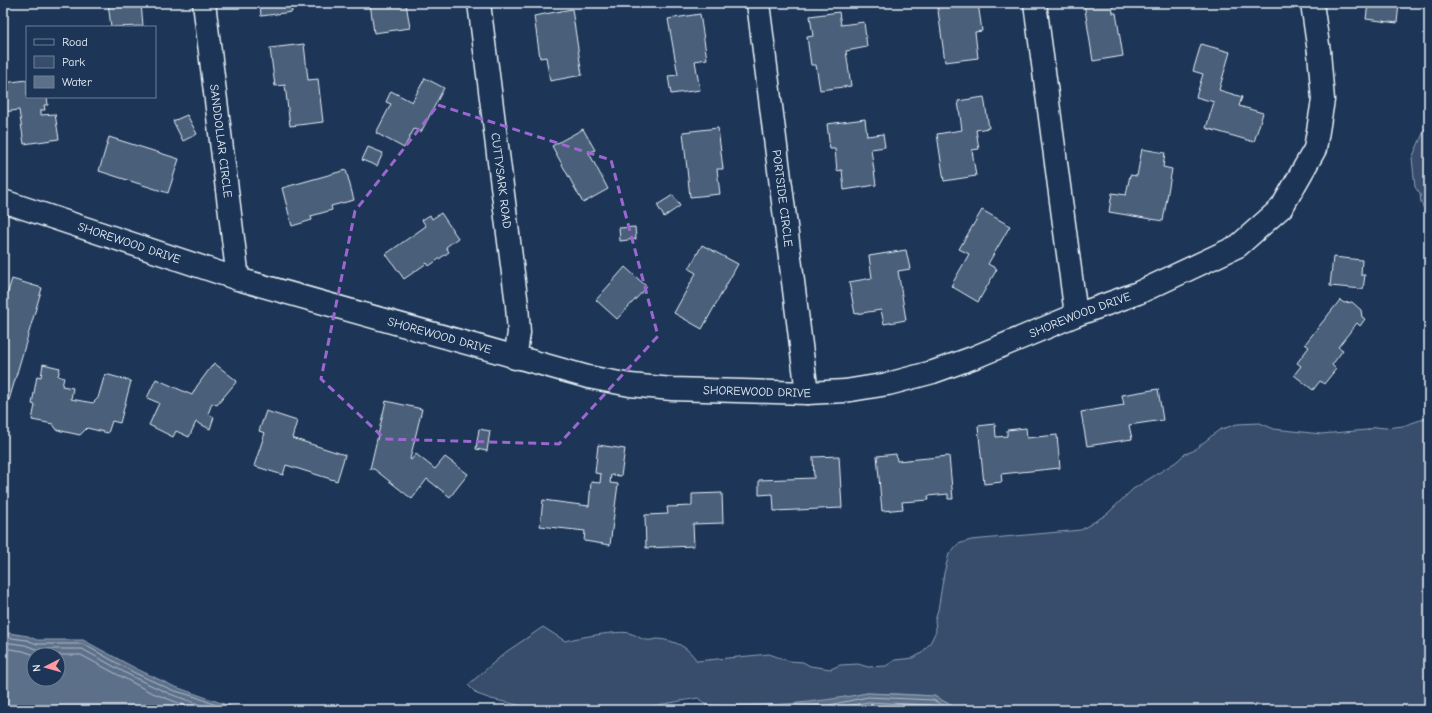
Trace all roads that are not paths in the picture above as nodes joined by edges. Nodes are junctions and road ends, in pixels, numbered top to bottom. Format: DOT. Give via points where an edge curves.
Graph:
graph roads {
  1 [pos="204,3"];
  2 [pos="478,3"];
  3 [pos="758,3"];
  4 [pos="1035,3"];
  5 [pos="1312,3"];
  6 [pos="3,201"];
  7 [pos="238,279"];
  8 [pos="1076,315"];
  9 [pos="515,358"];
  10 [pos="807,393"];
  1 -- 7 [label="street, SANDDOLLAR CIRCLE"];
  2 -- 9 [label="street, CUTTYSARK ROAD" via="517,305 519,333"];
  3 -- 10 [label="street, PORTSIDE CIRCLE"];
  4 -- 8 [label="street"];
  5 -- 8 [label="street, SHOREWOOD DRIVE" via="1323,100 1315,149 1282,207 1238,246 1138,293"];
  6 -- 7 [label="street, SHOREWOOD DRIVE"];
  7 -- 9 [label="street, SHOREWOOD DRIVE"];
  8 -- 10 [label="street, SHOREWOOD DRIVE" via="933,372 888,384 845,391"];
  9 -- 10 [label="street, SHOREWOOD DRIVE" via="630,385 672,389"];
}
